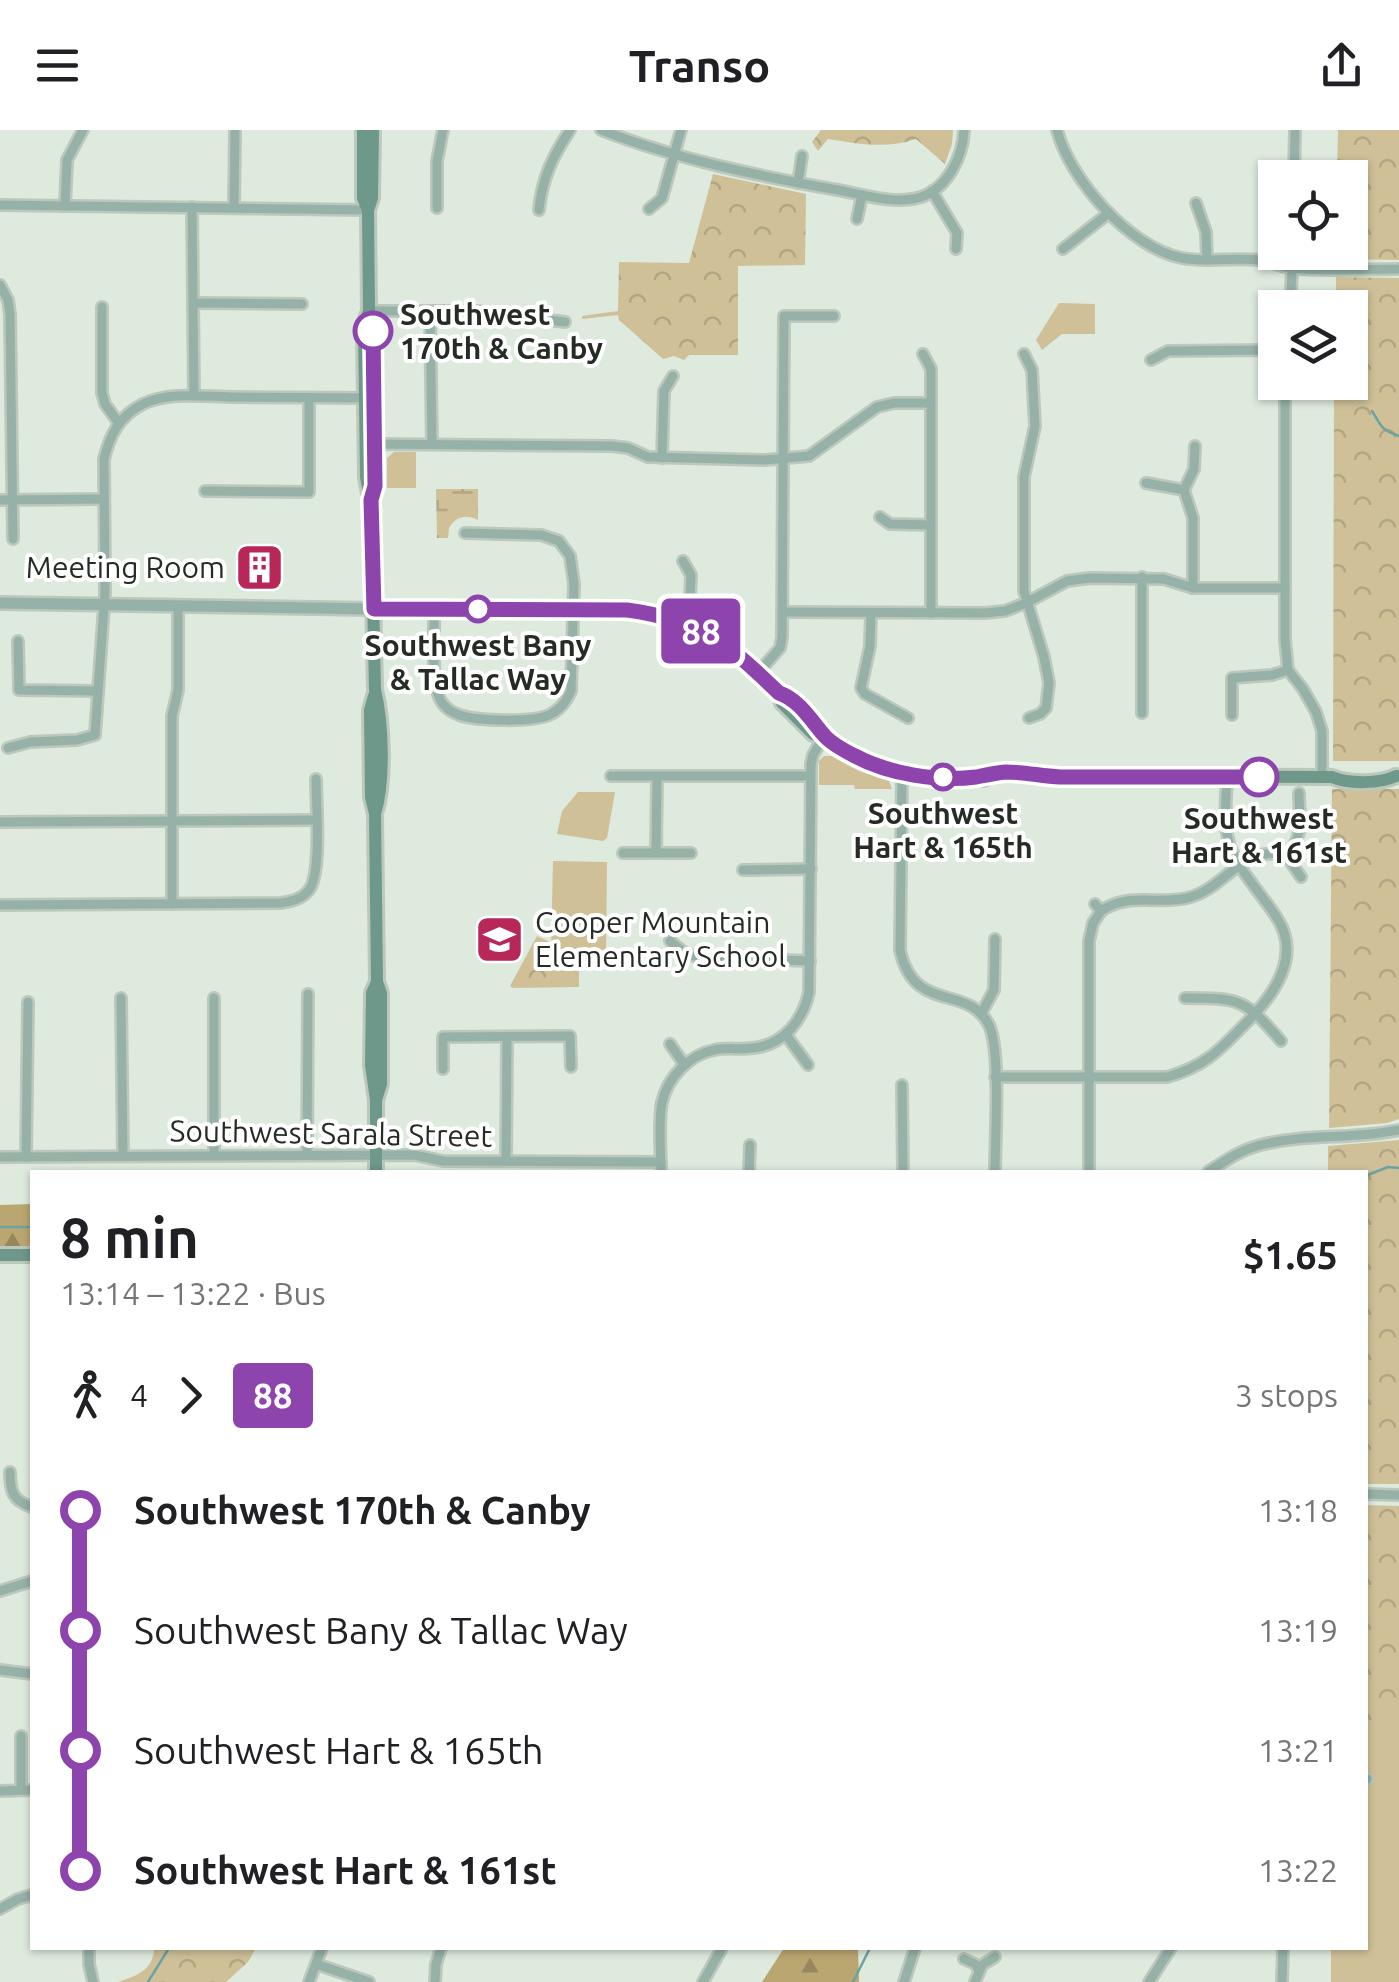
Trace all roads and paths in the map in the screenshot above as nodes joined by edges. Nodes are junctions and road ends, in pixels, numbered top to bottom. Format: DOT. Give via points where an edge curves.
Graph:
graph roads {
  1 [pos="82,130"];
  2 [pos="235,130"];
  3 [pos="364,130"];
  4 [pos="373,130"];
  5 [pos="443,130"];
  6 [pos="570,130"];
  7 [pos="601,130"];
  8 [pos="681,130"];
  9 [pos="964,130"];
  10 [pos="1057,130"];
  11 [pos="1295,130"];
  12 [pos="674,153"];
  13 [pos="802,156"];
  14 [pos="1294,160"];
  15 [pos="798,183"];
  16 [pos="932,191"];
  17 [pos="862,195"];
  18 [pos="1196,203"];
  19 [pos="0,205"];
  20 [pos="65,206"];
  21 [pos="192,207"];
  22 [pos="234,208"];
  23 [pos="437,208"];
  24 [pos="368,210"];
  25 [pos="539,210"];
  26 [pos="649,210"];
  27 [pos="1109,212"];
  28 [pos="857,219"];
  29 [pos="956,248"];
  30 [pos="1064,248"];
  31 [pos="1207,260"];
  32 [pos="1258,260"];
  33 [pos="1368,269"];
  34 [pos="1399,270"];
  35 [pos="0,285"];
  36 [pos="194,303"];
  37 [pos="302,304"];
  38 [pos="102,307"];
  39 [pos="369,311"];
  40 [pos="430,311"];
  41 [pos="834,316"];
  42 [pos="565,322"];
  43 [pos="1258,350"];
  44 [pos="923,354"];
  45 [pos="1024,354"];
  46 [pos="1150,360"];
  47 [pos="673,376"];
  48 [pos="194,396"];
  49 [pos="309,398"];
  50 [pos="369,398"];
  51 [pos="1285,400"];
  52 [pos="932,403"];
  53 [pos="118,422"];
  54 [pos="564,430"];
  55 [pos="370,444"];
  56 [pos="432,444"];
  57 [pos="563,445"];
  58 [pos="1195,446"];
  59 [pos="662,458"];
  60 [pos="782,459"];
  61 [pos="1146,483"];
  62 [pos="206,490"];
  63 [pos="1184,490"];
  64 [pos="104,499"];
  65 [pos="6,500"];
  66 [pos="880,516"];
  67 [pos="931,524"];
  68 [pos="465,533"];
  69 [pos="13,539"];
  70 [pos="683,561"];
  71 [pos="1142,577"];
  72 [pos="1193,588"];
  73 [pos="1285,588"];
  74 [pos="0,603"];
  75 [pos="1026,603"];
  76 [pos="104,604"];
  77 [pos="178,606"];
  78 [pos="374,609"];
  79 [pos="434,609"];
  80 [pos="573,609"];
  81 [pos="782,612"];
  82 [pos="870,613"];
  83 [pos="931,613"];
  84 [pos="682,622"];
  85 [pos="18,641"];
  86 [pos="666,658"];
  87 [pos="1288,670"];
  88 [pos="758,673"];
  89 [pos="97,691"];
  90 [pos="1142,713"];
  91 [pos="1232,714"];
  92 [pos="908,718"];
  93 [pos="1029,718"];
  94 [pos="824,736"];
  95 [pos="8,748"];
  96 [pos="902,773"];
  97 [pos="611,776"];
  98 [pos="657,776"];
  99 [pos="810,776"];
  100 [pos="1398,776"];
  101 [pos="1227,777"];
  102 [pos="1327,777"];
  103 [pos="316,779"];
  104 [pos="1299,793"];
  105 [pos="173,820"];
  106 [pos="316,820"];
  107 [pos="0,822"];
  108 [pos="623,853"];
  109 [pos="656,853"];
  110 [pos="691,853"];
  111 [pos="1286,855"];
  112 [pos="1240,865"];
  113 [pos="810,869"];
  114 [pos="743,870"];
  115 [pos="1302,877"];
  116 [pos="172,904"];
  117 [pos="0,905"];
  118 [pos="996,939"];
  119 [pos="670,941"];
  120 [pos="810,961"];
  121 [pos="308,994"];
  122 [pos="121,998"];
  123 [pos="214,998"];
  124 [pos="1185,998"];
  125 [pos="28,1002"];
  126 [pos="1257,1013"];
  127 [pos="982,1014"];
  128 [pos="786,1034"];
  129 [pos="507,1037"];
  130 [pos="1282,1041"];
  131 [pos="670,1044"];
  132 [pos="684,1064"];
  133 [pos="808,1065"];
  134 [pos="571,1067"];
  135 [pos="443,1069"];
  136 [pos="995,1077"];
  137 [pos="1089,1077"];
  138 [pos="902,1085"];
  139 [pos="1399,1130"];
  140 [pos="750,1145"];
  141 [pos="376,1155"];
  142 [pos="123,1156"];
  143 [pos="214,1156"];
  144 [pos="307,1156"];
  145 [pos="0,1157"];
  146 [pos="26,1157"];
  147 [pos="506,1161"];
  148 [pos="661,1167"];
  149 [pos="376,1170"];
  150 [pos="750,1170"];
  151 [pos="903,1170"];
  152 [pos="995,1170"];
  153 [pos="1089,1170"];
  154 [pos="1211,1170"];
  155 [pos="0,1255"];
  156 [pos="30,1255"];
  157 [pos="10,1472"];
  158 [pos="5,1487"];
  159 [pos="1368,1494"];
  160 [pos="1399,1495"];
  161 [pos="30,1506"];
  162 [pos="30,1582"];
  163 [pos="0,1591"];
  164 [pos="0,1670"];
  165 [pos="30,1674"];
  166 [pos="21,1736"];
  167 [pos="27,1790"];
  168 [pos="0,1791"];
  169 [pos="30,1896"];
  170 [pos="0,1909"];
  171 [pos="90,1950"];
  172 [pos="321,1950"];
  173 [pos="440,1950"];
  174 [pos="721,1950"];
  175 [pos="914,1950"];
  176 [pos="1170,1950"];
  177 [pos="1282,1950"];
  178 [pos="995,1957"];
  179 [pos="964,1959"];
  180 [pos="316,1964"];
  181 [pos="979,1970"];
  182 [pos="93,1982"];
  183 [pos="310,1982"];
  184 [pos="368,1982"];
  185 [pos="436,1982"];
  186 [pos="703,1982"];
  187 [pos="904,1982"];
  188 [pos="975,1982"];
  189 [pos="1149,1982"];
  190 [pos="1282,1982"];
  1 -- 20 [label="street" via="67,160"];
  2 -- 22 [label="street"];
  3 -- 24 [label="main road"];
  4 -- 24 [label="main road"];
  5 -- 23 [label="street"];
  6 -- 25 [label="street" via="545,175"];
  7 -- 12 [label="street"];
  8 -- 12 [label="street"];
  9 -- 16 [label="street" via="958,159"];
  10 -- 27 [label="street" via="1064,153"];
  11 -- 14 [label="street"];
  12 -- 15 [label="street"];
  12 -- 26 [label="street" via="662,198"];
  13 -- 15 [label="street"];
  15 -- 17 [label="street"];
  16 -- 17 [label="street" via="894,200"];
  16 -- 29 [label="street" via="957,233"];
  17 -- 28 [label="street"];
  18 -- 31 [label="street"];
  19 -- 20 [label="street"];
  20 -- 21 [label="street"];
  21 -- 22 [label="street"];
  21 -- 36 [label="street"];
  22 -- 24 [label="street"];
  24 -- 39 [label="main road"];
  27 -- 30 [label="street"];
  27 -- 31 [label="street" via="1161,252"];
  31 -- 32 [label="street"];
  33 -- 34 [label="street"];
  35 -- 65 [label="street" via="10,314"];
  36 -- 37 [label="street"];
  36 -- 48 [label="street"];
  38 -- 53 [label="street" via="102,393"];
  39 -- 40 [label="street"];
  39 -- 50 [label="main road"];
  40 -- 42 [label="street"];
  40 -- 56 [label="street"];
  41 -- 60 [label="street" via="784,316"];
  43 -- 46 [label="street" via="1168,351"];
  44 -- 52 [label="street" via="931,368"];
  45 -- 75 [label="street" via="1032,370 1035,426 1022,497"];
  47 -- 59 [label="street" via="664,391"];
  48 -- 49 [label="street"];
  48 -- 53 [label="street" via="159,398"];
  49 -- 50 [label="street"];
  49 -- 62 [label="street" via="309,492"];
  50 -- 55 [label="main road"];
  51 -- 73 [label="street"];
  52 -- 60 [label="street" via="877,408 808,456"];
  52 -- 67 [label="street"];
  53 -- 64 [label="street" via="104,458"];
  54 -- 57 [label="street"];
  55 -- 56 [label="street"];
  55 -- 78 [label="main road"];
  56 -- 57 [label="street"];
  57 -- 59 [label="street" via="628,448"];
  58 -- 63 [label="street"];
  59 -- 60 [label="street"];
  60 -- 81 [label="street"];
  61 -- 63 [label="street"];
  63 -- 72 [label="street" via="1193,518"];
  64 -- 65 [label="street"];
  64 -- 76 [label="street"];
  65 -- 69 [label="street"];
  66 -- 67 [label="street" via="890,524"];
  67 -- 83 [label="street"];
  68 -- 80 [label="street" via="558,541 573,568"];
  70 -- 84 [label="street" via="691,575"];
  71 -- 72 [label="street"];
  71 -- 75 [label="street" via="1066,581"];
  71 -- 90 [label="street"];
  72 -- 73 [label="street"];
  73 -- 87 [label="street"];
  74 -- 76 [label="street"];
  75 -- 83 [label="street" via="985,613"];
  75 -- 93 [label="street" via="1049,684 1046,708"];
  76 -- 77 [label="street"];
  76 -- 89 [label="street"];
  77 -- 78 [label="street"];
  77 -- 105 [label="street"];
  78 -- 79 [label="main road"];
  78 -- 141 [label="main road"];
  79 -- 80 [label="main road"];
  79 -- 80 [label="street" via="438,694 454,714 474,718 541,718 566,702"];
  80 -- 84 [label="main road" via="627,610"];
  81 -- 82 [label="street"];
  81 -- 88 [label="street" via="782,644"];
  82 -- 83 [label="street"];
  82 -- 92 [label="street" via="861,688"];
  84 -- 86 [label="street"];
  84 -- 88 [label="main road" via="733,650"];
  85 -- 89 [label="street" via="20,690"];
  87 -- 91 [label="street" via="1232,678"];
  87 -- 102 [label="street" via="1316,712"];
  88 -- 94 [label="main road"];
  89 -- 95 [label="street" via="94,735"];
  94 -- 96 [label="main road"];
  94 -- 99 [label="street"];
  96 -- 101 [label="main road" via="988,781"];
  96 -- 127 [label="street" via="904,965 920,988"];
  97 -- 98 [label="street"];
  98 -- 99 [label="street"];
  98 -- 109 [label="street"];
  99 -- 113 [label="street"];
  100 -- 102 [label="main road"];
  101 -- 102 [label="main road"];
  101 -- 112 [label="street" via="1226,821"];
  103 -- 106 [label="street"];
  104 -- 111 [label="street" via="1299,836"];
  105 -- 106 [label="street"];
  105 -- 107 [label="street"];
  105 -- 116 [label="street"];
  106 -- 116 [label="street" via="316,874 296,900"];
  108 -- 109 [label="street"];
  109 -- 110 [label="street"];
  111 -- 112 [label="street" via="1257,854"];
  111 -- 115 [label="street"];
  112 -- 126 [label="street" via="1280,922 1286,950 1280,982"];
  112 -- 137 [label="street" via="1185,899 1129,899 1098,908 1089,941"];
  113 -- 114 [label="street"];
  113 -- 120 [label="street"];
  116 -- 117 [label="street"];
  118 -- 127 [label="street" via="994,990"];
  119 -- 120 [label="street" via="698,957"];
  120 -- 128 [label="street" via="804,1010"];
  121 -- 144 [label="street"];
  122 -- 142 [label="street"];
  123 -- 143 [label="street"];
  124 -- 126 [label="street" via="1225,998"];
  125 -- 146 [label="street"];
  126 -- 130 [label="street"];
  126 -- 137 [label="street" via="1214,1056 1182,1073"];
  127 -- 136 [label="street" via="993,1036"];
  128 -- 132 [label="street"];
  128 -- 133 [label="street"];
  129 -- 134 [label="street" via="570,1036"];
  129 -- 135 [label="street" via="444,1037"];
  129 -- 147 [label="street"];
  131 -- 132 [label="street"];
  132 -- 148 [label="street" via="662,1100"];
  136 -- 137 [label="street"];
  136 -- 152 [label="street"];
  137 -- 153 [label="street"];
  138 -- 151 [label="street"];
  139 -- 154 [label="street" via="1274,1142"];
  140 -- 150 [label="street"];
  141 -- 144 [label="street, Southwest Sarala Street"];
  141 -- 147 [label="street, Southwest Sarala Street"];
  141 -- 149 [label="main road"];
  142 -- 143 [label="street, Southwest Sarala Street"];
  142 -- 146 [label="street, Southwest Sarala Street"];
  143 -- 144 [label="street, Southwest Sarala Street"];
  145 -- 146 [label="street, Southwest Sarala Street"];
  147 -- 148 [label="street, Southwest Sarala Street"];
  155 -- 156 [label="main road"];
  157 -- 158 [label="street"];
  158 -- 161 [label="street"];
  159 -- 160 [label="street"];
  162 -- 163 [label="street"];
  164 -- 165 [label="street"];
  166 -- 167 [label="street"];
  167 -- 168 [label="street"];
  169 -- 170 [label="street"];
  171 -- 182 [label="street"];
  172 -- 180 [label="street"];
  173 -- 185 [label="street"];
  174 -- 186 [label="street"];
  175 -- 187 [label="street"];
  176 -- 189 [label="street"];
  177 -- 190 [label="street"];
  178 -- 181 [label="street"];
  179 -- 181 [label="street"];
  180 -- 183 [label="street"];
  180 -- 184 [label="street"];
  181 -- 188 [label="street"];
}
